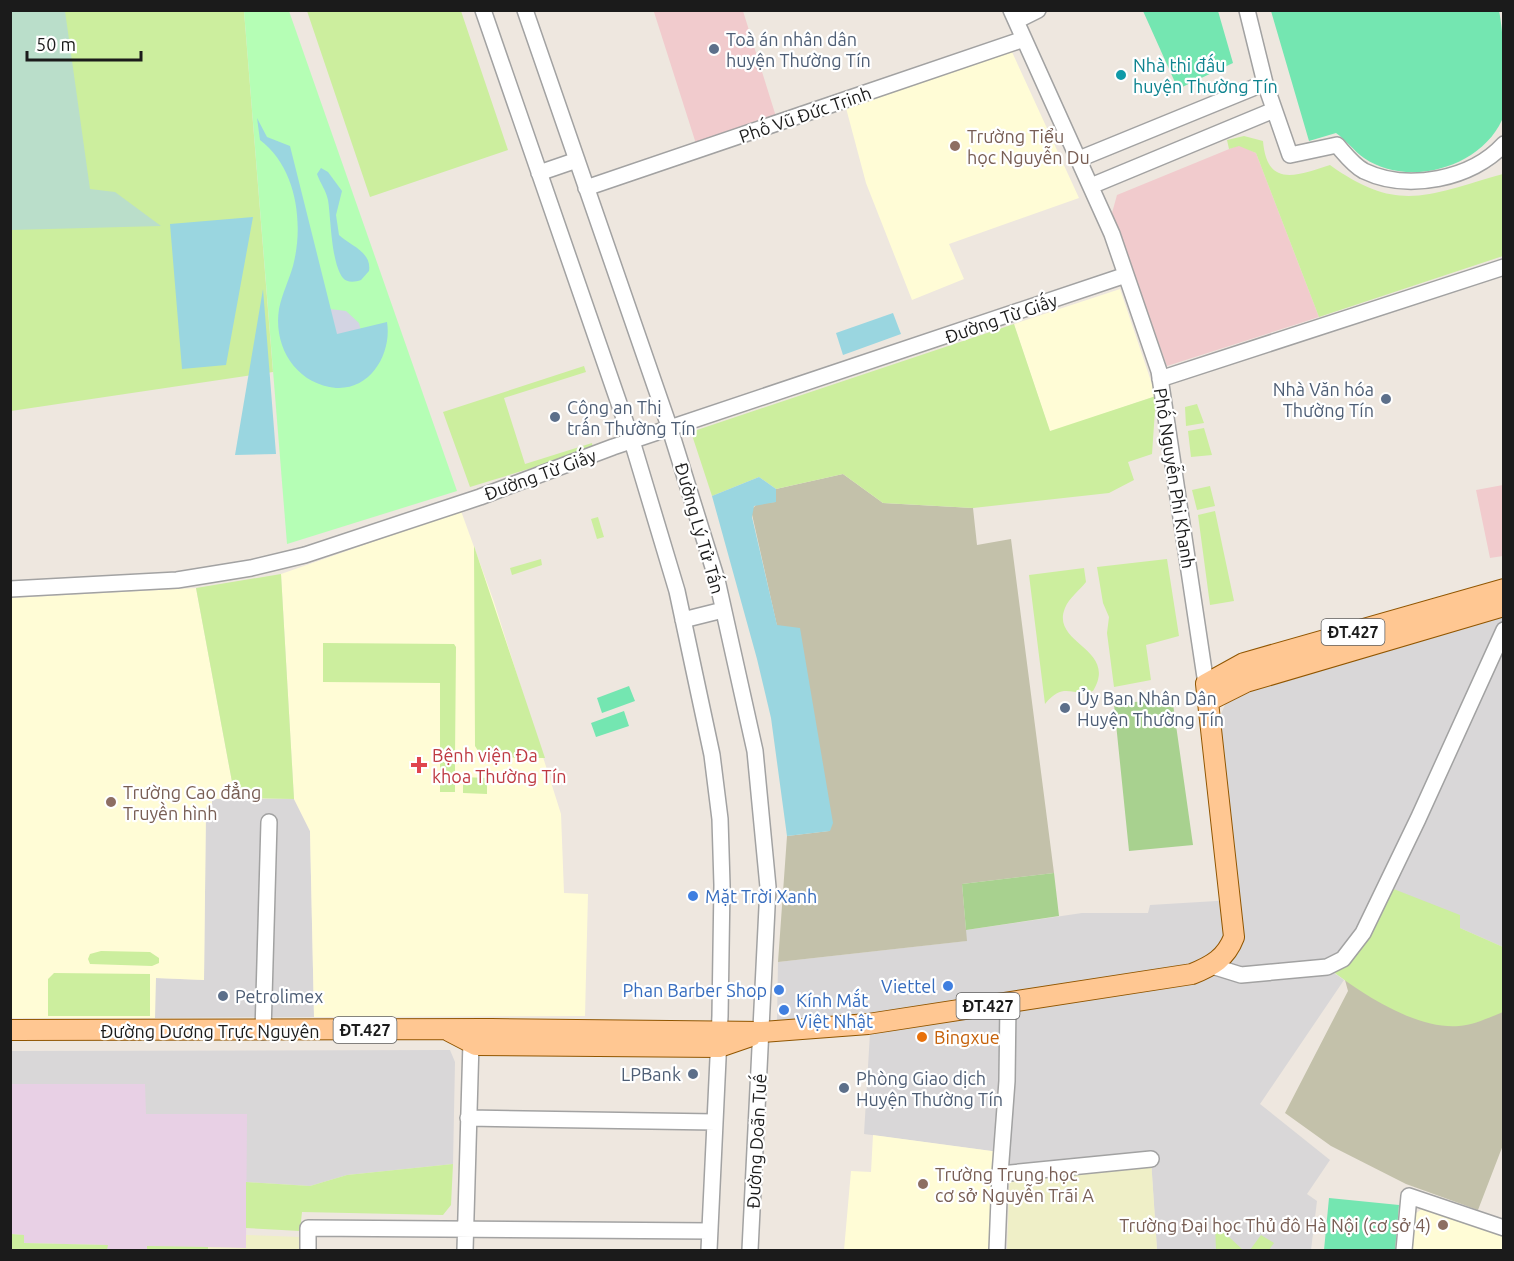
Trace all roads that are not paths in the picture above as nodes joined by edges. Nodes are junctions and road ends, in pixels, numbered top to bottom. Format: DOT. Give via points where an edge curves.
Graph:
graph roads {
  1 [pos="483,10"];
  2 [pos="525,10"];
  3 [pos="1038,10"];
  4 [pos="1247,10"];
  5 [pos="1014,16"];
  6 [pos="1024,39"];
  7 [pos="1265,83"];
  8 [pos="1274,110"];
  9 [pos="1503,144"];
  10 [pos="1079,159"];
  11 [pos="577,160"];
  12 [pos="539,173"];
  13 [pos="1091,186"];
  14 [pos="586,188"];
  15 [pos="1503,267"];
  16 [pos="1126,275"];
  17 [pos="1160,379"];
  18 [pos="670,429"];
  19 [pos="632,441"];
  20 [pos="1503,589"];
  21 [pos="10,590"];
  22 [pos="1503,606"];
  23 [pos="723,610"];
  24 [pos="683,620"];
  25 [pos="1503,630"];
  26 [pos="1207,693"];
  27 [pos="269,822"];
  28 [pos="1212,966"];
  29 [pos="1008,1003"];
  30 [pos="445,1029"];
  31 [pos="10,1030"];
  32 [pos="263,1032"];
  33 [pos="762,1032"];
  34 [pos="719,1039"];
  35 [pos="471,1042"];
  36 [pos="468,1118"];
  37 [pos="715,1122"];
  38 [pos="1151,1159"];
  39 [pos="1000,1174"];
  40 [pos="1503,1228"];
  41 [pos="466,1231"];
  42 [pos="710,1231"];
  43 [pos="308,1251"];
  44 [pos="465,1251"];
  45 [pos="709,1251"];
  46 [pos="750,1251"];
  47 [pos="997,1251"];
  48 [pos="1404,1251"];
  1 -- 12 [label="street"];
  2 -- 11 [label="street, Đường Lý Tử Tấn"];
  3 -- 5 [label="street"];
  4 -- 7 [label="street"];
  5 -- 6 [label="street, Phố Nguyễn Phi Khanh"];
  6 -- 10 [label="street, Phố Nguyễn Phi Khanh"];
  6 -- 14 [label="street, Phố Vũ Đức Trinh"];
  7 -- 8 [label="street"];
  7 -- 10 [label="street"];
  8 -- 9 [label="street" via="1290,155 1337,146 1365,171 1403,179 1435,179 1465,172"];
  8 -- 13 [label="street"];
  10 -- 13 [label="street, Phố Nguyễn Phi Khanh"];
  11 -- 12 [label="street"];
  11 -- 14 [label="street, Đường Lý Tử Tấn"];
  12 -- 19 [label="street"];
  13 -- 16 [label="street, Phố Nguyễn Phi Khanh"];
  14 -- 18 [label="street, Đường Lý Tử Tấn"];
  15 -- 17 [label="street"];
  16 -- 17 [label="street, Phố Nguyễn Phi Khanh"];
  16 -- 18 [label="street, Đường Từ Giấy"];
  17 -- 26 [label="street, Phố Nguyễn Phi Khanh"];
  18 -- 19 [label="street, Đường Từ Giấy"];
  18 -- 23 [label="street, Đường Lý Tử Tấn"];
  19 -- 21 [label="street, Đường Từ Giấy" via="393,526 251,568 177,579"];
  19 -- 24 [label="street"];
  20 -- 26 [label="main road, ĐT.427" via="1244,663"];
  22 -- 26 [label="main road, ĐT.427"];
  23 -- 24 [label="street"];
  23 -- 33 [label="street, Đường Lý Tử Tấn" via="755,751 763,819 768,887"];
  24 -- 34 [label="street" via="712,755 720,819 723,885"];
  25 -- 28 [label="street" via="1363,933 1343,959 1327,967 1241,975"];
  26 -- 28 [label="main road, Phố Nguyễn Phi Khanh" via="1234,937 1225,954"];
  27 -- 32 [label="street"];
  28 -- 29 [label="main road, Đường Dương Trực Nguyên / ĐT.427" via="1172,979"];
  29 -- 33 [label="main road, Đường Dương Trực Nguyên / ĐT.427" via="868,1024"];
  29 -- 39 [label="street"];
  30 -- 32 [label="main road, Đường Dương Trực Nguyên / ĐT.427"];
  30 -- 34 [label="main road, Đường Dương Trực Nguyên / ĐT.427"];
  30 -- 35 [label="main road, Đường Dương Trực Nguyên / ĐT.427"];
  31 -- 32 [label="main road, Đường Dương Trực Nguyên / ĐT.427"];
  33 -- 34 [label="main road, Đường Dương Trực Nguyên / ĐT.427"];
  33 -- 46 [label="street, Đường Doãn Tuế"];
  34 -- 35 [label="main road, Đường Dương Trực Nguyên / ĐT.427" via="476,1045"];
  34 -- 37 [label="street"];
  35 -- 36 [label="street"];
  36 -- 37 [label="street"];
  36 -- 41 [label="street"];
  37 -- 42 [label="street"];
  38 -- 39 [label="street"];
  39 -- 47 [label="street"];
  40 -- 48 [label="street" via="1409,1196"];
  41 -- 42 [label="street"];
  41 -- 43 [label="street" via="308,1228"];
  41 -- 44 [label="street"];
  42 -- 45 [label="street"];
}
